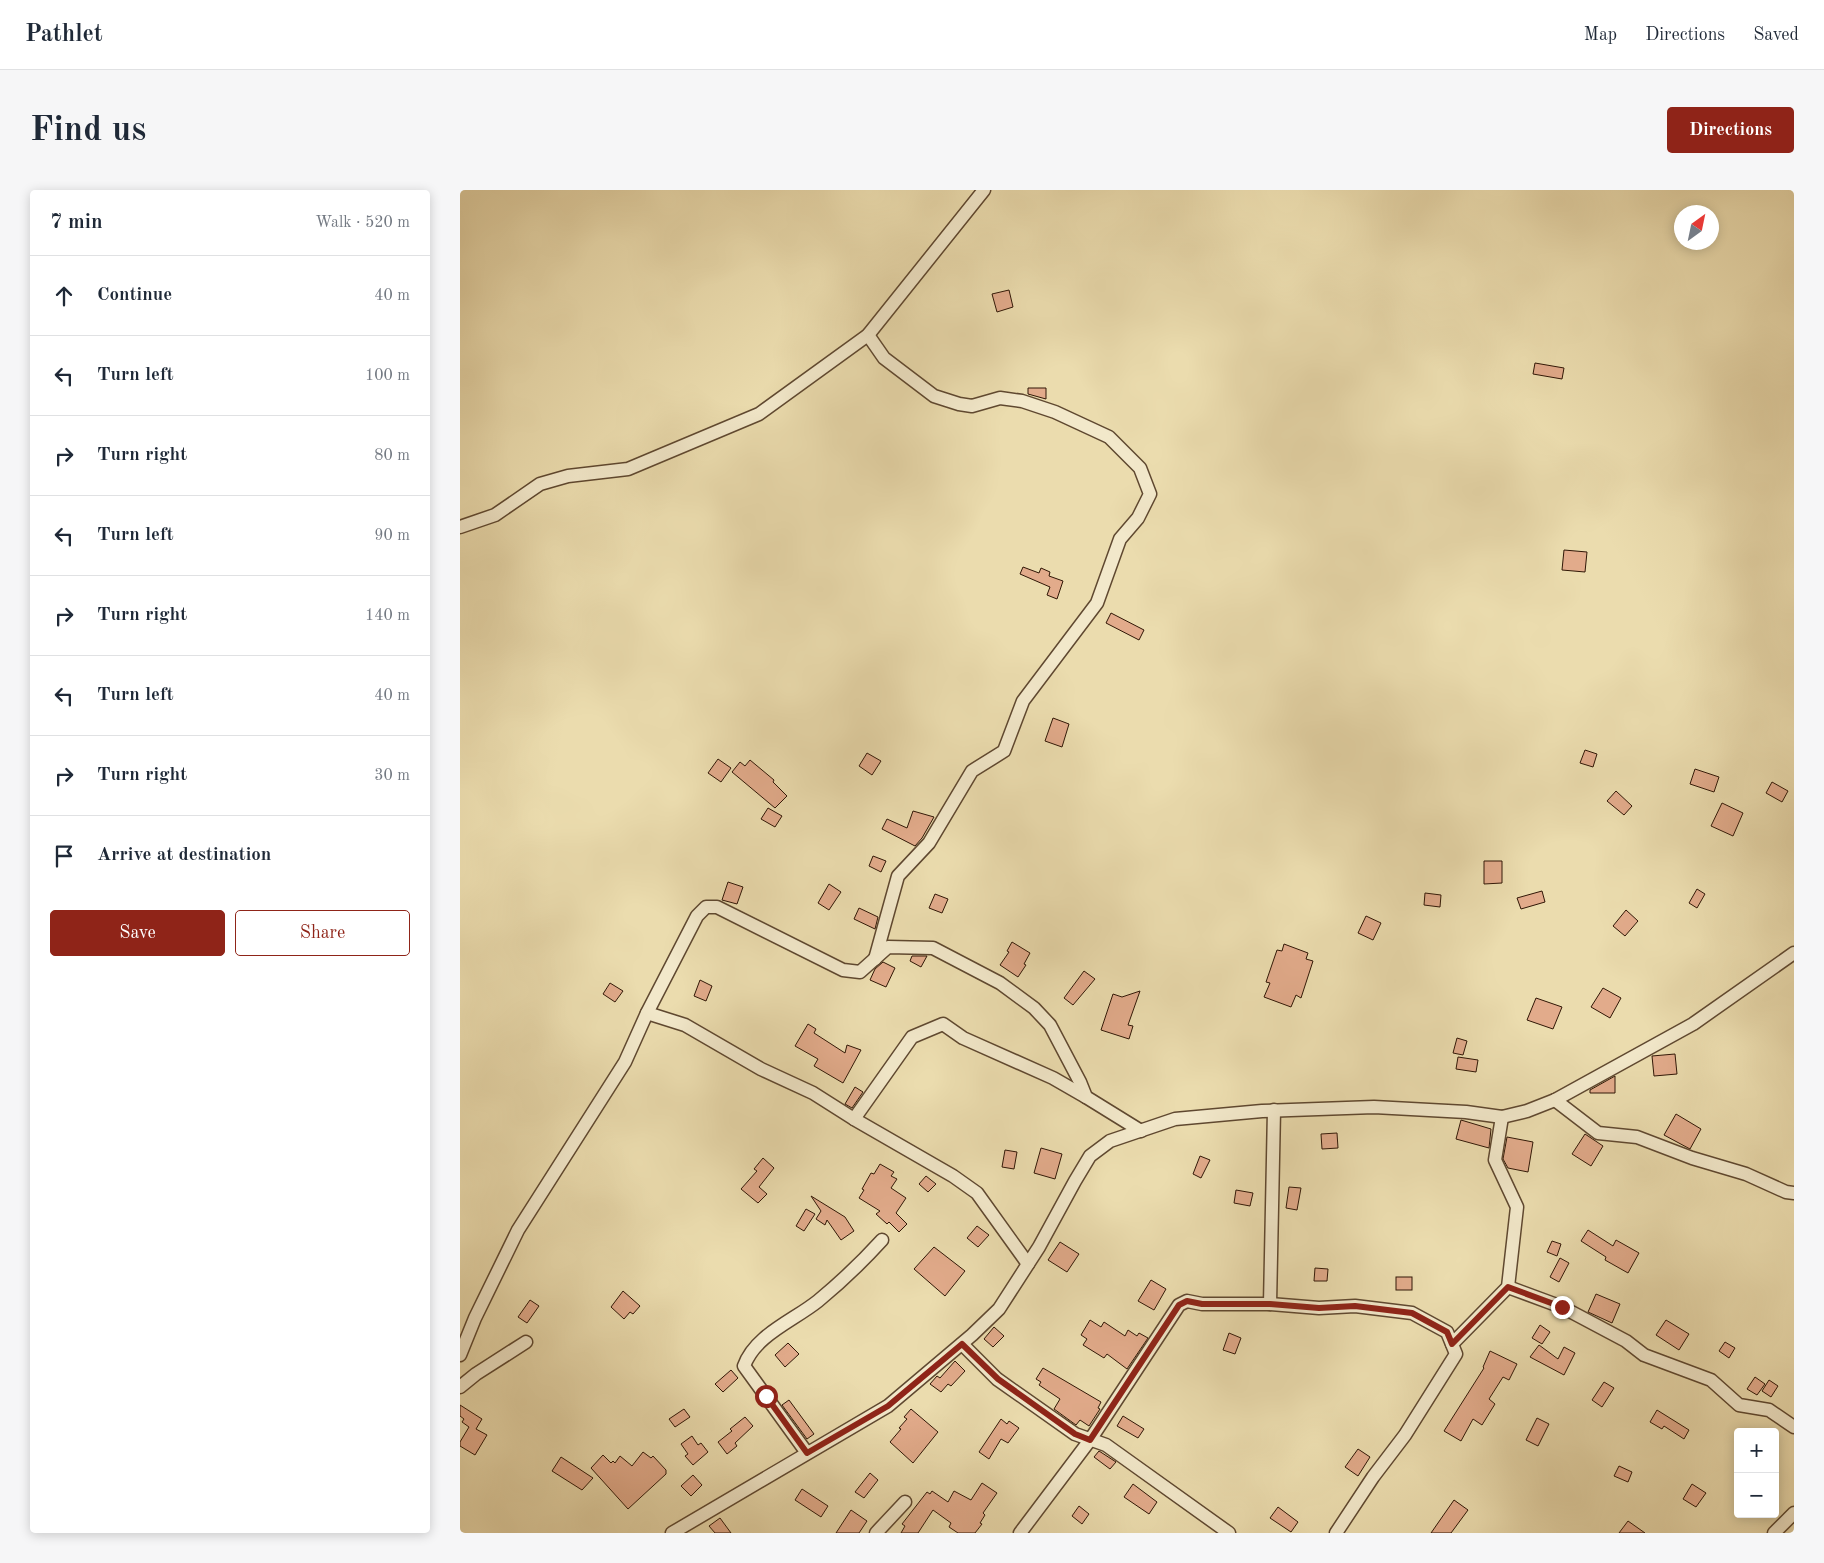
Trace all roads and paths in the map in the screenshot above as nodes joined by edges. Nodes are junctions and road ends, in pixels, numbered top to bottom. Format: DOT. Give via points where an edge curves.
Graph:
graph roads {
  1 [pos="984,190"];
  2 [pos="868,335"];
  3 [pos="460,527"];
  4 [pos="1794,953"];
  5 [pos="875,959"];
  6 [pos="647,1013"];
  7 [pos="1086,1097"];
  8 [pos="1555,1100"];
  9 [pos="1274,1110"];
  10 [pos="1502,1117"];
  11 [pos="854,1120"];
  12 [pos="1141,1131"];
  13 [pos="1794,1193"];
  14 [pos="882,1240"];
  15 [pos="1028,1264"];
  16 [pos="1508,1287"];
  17 [pos="1270,1304"];
  18 [pos="526,1342"];
  19 [pos="962,1344"];
  20 [pos="1452,1344"];
  21 [pos="460,1355"];
  22 [pos="460,1387"];
  23 [pos="1794,1427"];
  24 [pos="1090,1440"];
  25 [pos="807,1453"];
  26 [pos="905,1502"];
  27 [pos="1794,1513"];
  28 [pos="672,1533"];
  29 [pos="876,1533"];
  30 [pos="1020,1533"];
  31 [pos="1229,1533"];
  32 [pos="1336,1533"];
  33 [pos="1774,1533"];
  1 -- 2 [label="street"];
  2 -- 3 [label="street" via="759,414 628,468 568,476 540,484 494,515"];
  2 -- 5 [label="street" via="884,358 942,400 972,406 1000,398 1022,401 1055,412 1109,438 1140,468 1150,494 1138,518 1120,539 1097,603 1023,701 1004,751 972,771 929,843 898,876"];
  4 -- 8 [label="street" via="1693,1024"];
  5 -- 6 [label="street" via="860,972 843,970 717,907 706,907 698,916"];
  5 -- 7 [label="street" via="888,947 933,948 1000,983 1034,1008 1050,1025"];
  6 -- 11 [label="street" via="686,1025 762,1069 813,1093"];
  6 -- 21 [label="street" via="625,1062 518,1230"];
  7 -- 11 [label="street" via="1053,1078 964,1038 943,1024 912,1037"];
  7 -- 12 [label="street"];
  8 -- 10 [label="street"];
  8 -- 13 [label="street" via="1598,1133 1637,1137"];
  9 -- 10 [label="street" via="1374,1107"];
  9 -- 12 [label="street" via="1175,1119"];
  9 -- 17 [label="street"];
  10 -- 16 [label="street" via="1495,1160 1518,1207"];
  11 -- 15 [label="street" via="977,1192"];
  12 -- 15 [label="street" via="1110,1141 1090,1156"];
  14 -- 25 [label="street" via="857,1267 816,1302 748,1353 744,1366"];
  15 -- 19 [label="street" via="999,1309"];
  16 -- 20 [label="street"];
  16 -- 23 [label="street" via="1562,1307 1626,1341 1644,1355 1711,1380 1739,1405 1769,1410"];
  17 -- 20 [label="street" via="1319,1308 1355,1306 1412,1313 1447,1332"];
  17 -- 24 [label="street" via="1187,1301 1179,1305"];
  18 -- 22 [label="street"];
  19 -- 24 [label="street" via="998,1379 1075,1434"];
  19 -- 25 [label="street" via="888,1406"];
  20 -- 32 [label="street" via="1456,1354 1405,1435"];
  24 -- 30 [label="street"];
  24 -- 31 [label="street" via="1106,1446"];
  25 -- 28 [label="street"];
  26 -- 29 [label="street"];
  27 -- 33 [label="street"];
}
